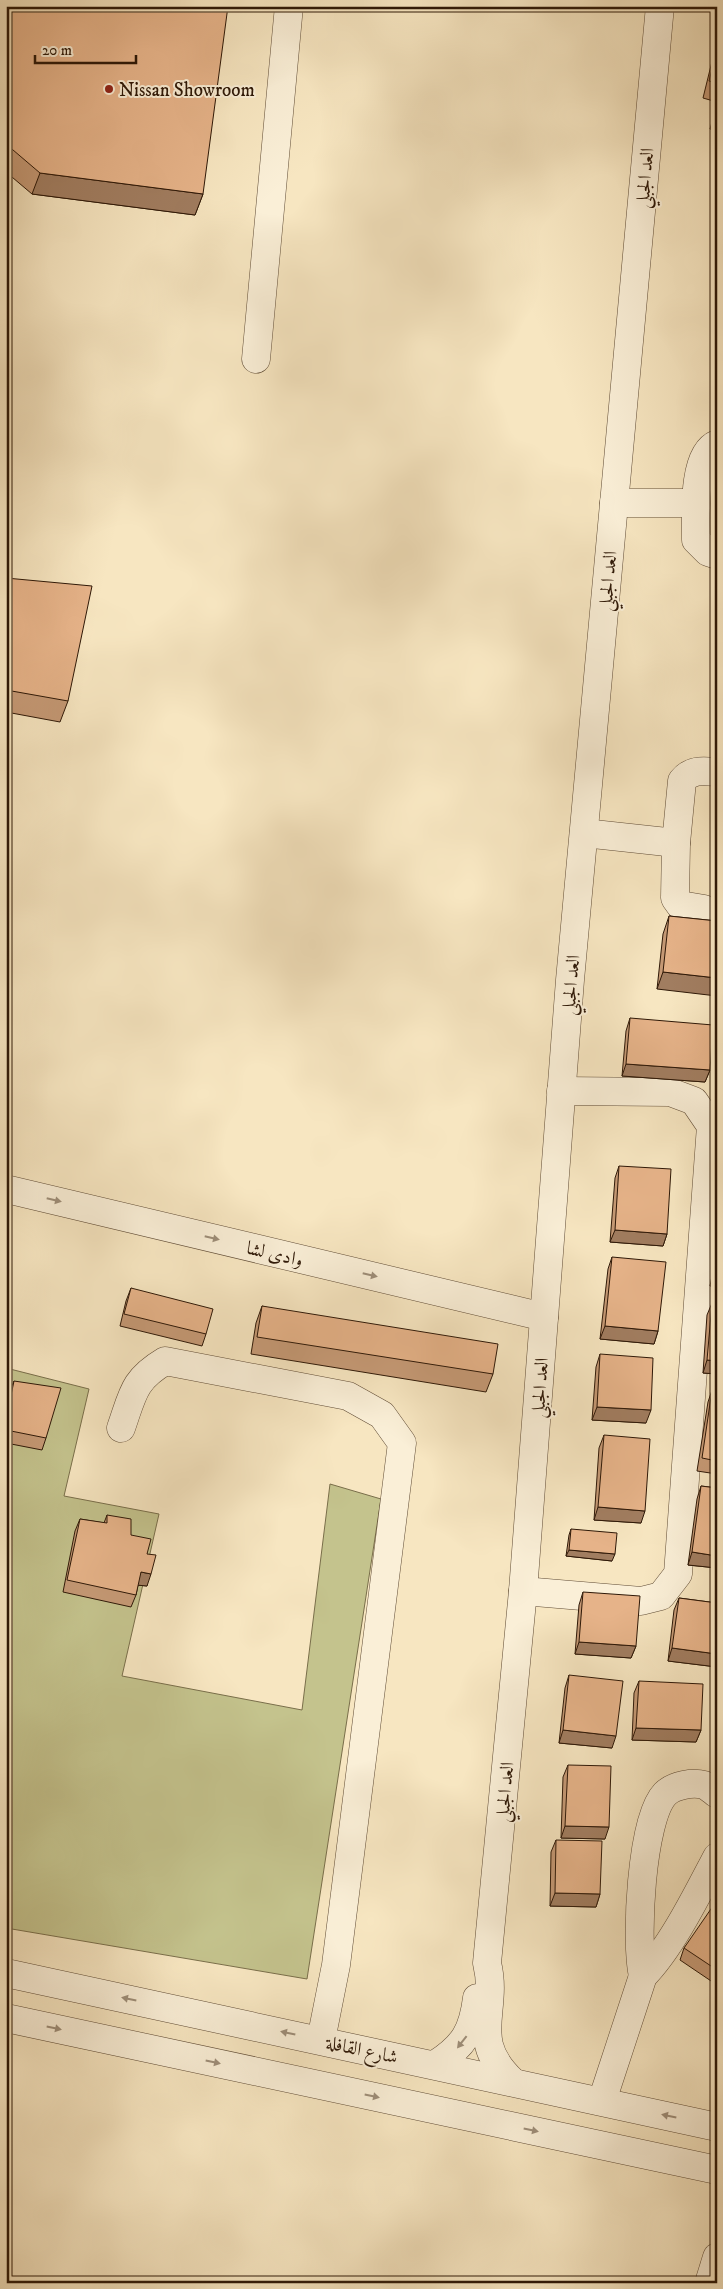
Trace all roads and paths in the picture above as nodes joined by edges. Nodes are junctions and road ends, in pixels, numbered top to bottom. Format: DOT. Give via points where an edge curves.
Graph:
graph roads {
  1 [pos="289,6"];
  2 [pos="660,6"];
  3 [pos="256,359"];
  4 [pos="717,444"];
  5 [pos="614,503"];
  6 [pos="696,504"];
  7 [pos="717,555"];
  8 [pos="717,772"];
  9 [pos="584,833"];
  10 [pos="676,843"];
  11 [pos="704,909"];
  12 [pos="560,1091"];
  13 [pos="6,1188"];
  14 [pos="544,1317"];
  15 [pos="121,1428"];
  16 [pos="523,1591"];
  17 [pos="717,1794"];
  18 [pos="717,1857"];
  19 [pos="487,1964"];
  20 [pos="6,1973"];
  21 [pos="643,1976"];
  22 [pos="6,2018"];
  23 [pos="322,2040"];
  24 [pos="436,2064"];
  25 [pos="513,2082"];
  26 [pos="602,2102"];
  27 [pos="717,2127"];
  28 [pos="715,2173"];
  29 [pos="717,2257"];
  30 [pos="709,2283"];
  1 -- 3 [label="street"];
  2 -- 5 [label="street, العد الجبلي"];
  4 -- 6 [label="street" via="707,450 703,458"];
  5 -- 6 [label="street"];
  5 -- 9 [label="street, العد الجبلي"];
  6 -- 7 [label="street" via="696,540 708,552"];
  8 -- 10 [label="street" via="695,771 682,781"];
  9 -- 10 [label="street"];
  9 -- 12 [label="street, العد الجبلي"];
  10 -- 11 [label="street" via="675,898 680,905"];
  12 -- 14 [label="street, العد الجبلي"];
  12 -- 16 [label="street" via="670,1092 694,1101 711,1126 678,1574 661,1596 641,1601"];
  13 -- 14 [label="street, وادى لشا, one-way"];
  14 -- 16 [label="street, العد الجبلي"];
  15 -- 23 [label="street" via="136,1387 147,1372 165,1361 348,1396 382,1415 402,1443 336,1965"];
  16 -- 19 [label="street, العد الجبلي"];
  17 -- 21 [label="street" via="705,1786 684,1784 666,1793 655,1812 643,1867 639,1943"];
  18 -- 21 [label="street" via="663,1950"];
  19 -- 24 [label="street, العد الجبلي, one-way" via="479,1983 469,2032 461,2045"];
  19 -- 25 [label="street, العد الجبلي" via="490,1984 487,2040 500,2070"];
  23 -- 20 [label="street, شارع القافلة, one-way"];
  21 -- 26 [label="street"];
  22 -- 28 [label="street, one-way"];
  23 -- 24 [label="street, شارع القافلة"];
  24 -- 25 [label="street, شارع القافلة"];
  25 -- 26 [label="street, شارع القافلة"];
  27 -- 26 [label="street, شارع القافلة, one-way"];
  29 -- 30 [label="street"];
}
